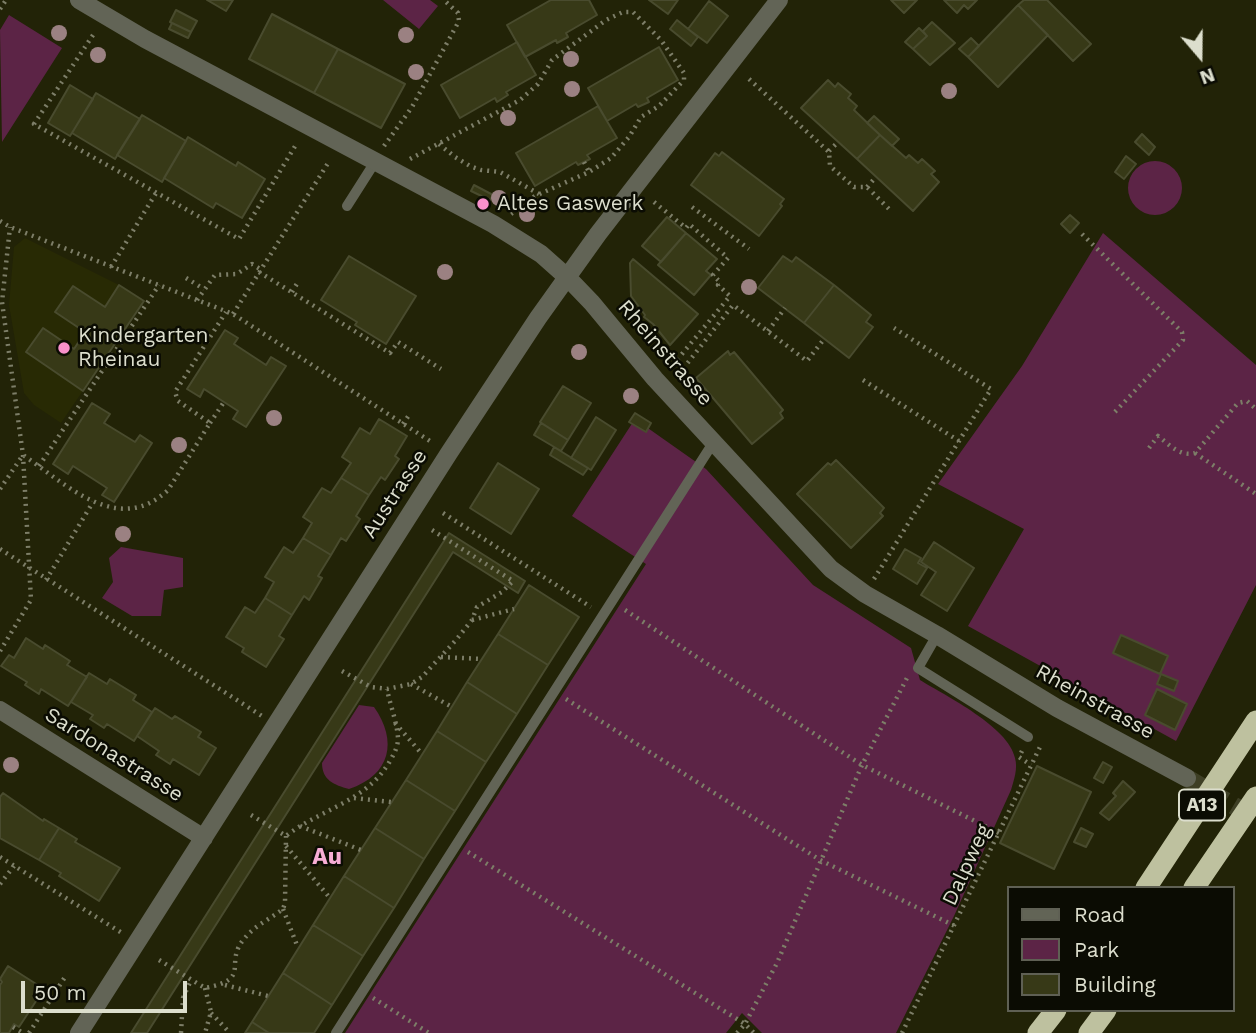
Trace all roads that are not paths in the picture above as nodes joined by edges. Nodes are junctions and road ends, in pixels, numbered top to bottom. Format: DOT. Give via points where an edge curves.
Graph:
graph roads {
  1 [pos="79,0"];
  2 [pos="774,2"];
  3 [pos="380,154"];
  4 [pos="347,206"];
  5 [pos="568,278"];
  6 [pos="713,443"];
  7 [pos="937,635"];
  8 [pos="0,710"];
  9 [pos="1256,721"];
  10 [pos="1028,737"];
  11 [pos="1186,778"];
  12 [pos="1256,797"];
  13 [pos="204,838"];
  14 [pos="1147,886"];
  15 [pos="1195,886"];
  16 [pos="1054,1012"];
  17 [pos="1105,1012"];
  18 [pos="79,1033"];
  19 [pos="336,1033"];
  20 [pos="1038,1033"];
  21 [pos="1089,1033"];
  1 -- 3 [label="street, Rheinstrasse" via="145,39"];
  2 -- 5 [label="street, Austrasse"];
  3 -- 4 [label="lane"];
  3 -- 5 [label="street, Rheinstrasse" via="541,254"];
  5 -- 6 [label="street, Rheinstrasse"];
  5 -- 13 [label="street, Austrasse" via="449,453"];
  6 -- 7 [label="street, Rheinstrasse" via="831,569"];
  6 -- 19 [label="lane"];
  7 -- 10 [label="lane" via="918,668"];
  7 -- 11 [label="street, Rheinstrasse" via="1057,708"];
  8 -- 13 [label="street, Sardonastrasse"];
  9 -- 14 [label="highway, A13"];
  12 -- 15 [label="highway, A13"];
  13 -- 18 [label="street, Austrasse"];
  16 -- 20 [label="highway"];
  17 -- 21 [label="highway"];
}
